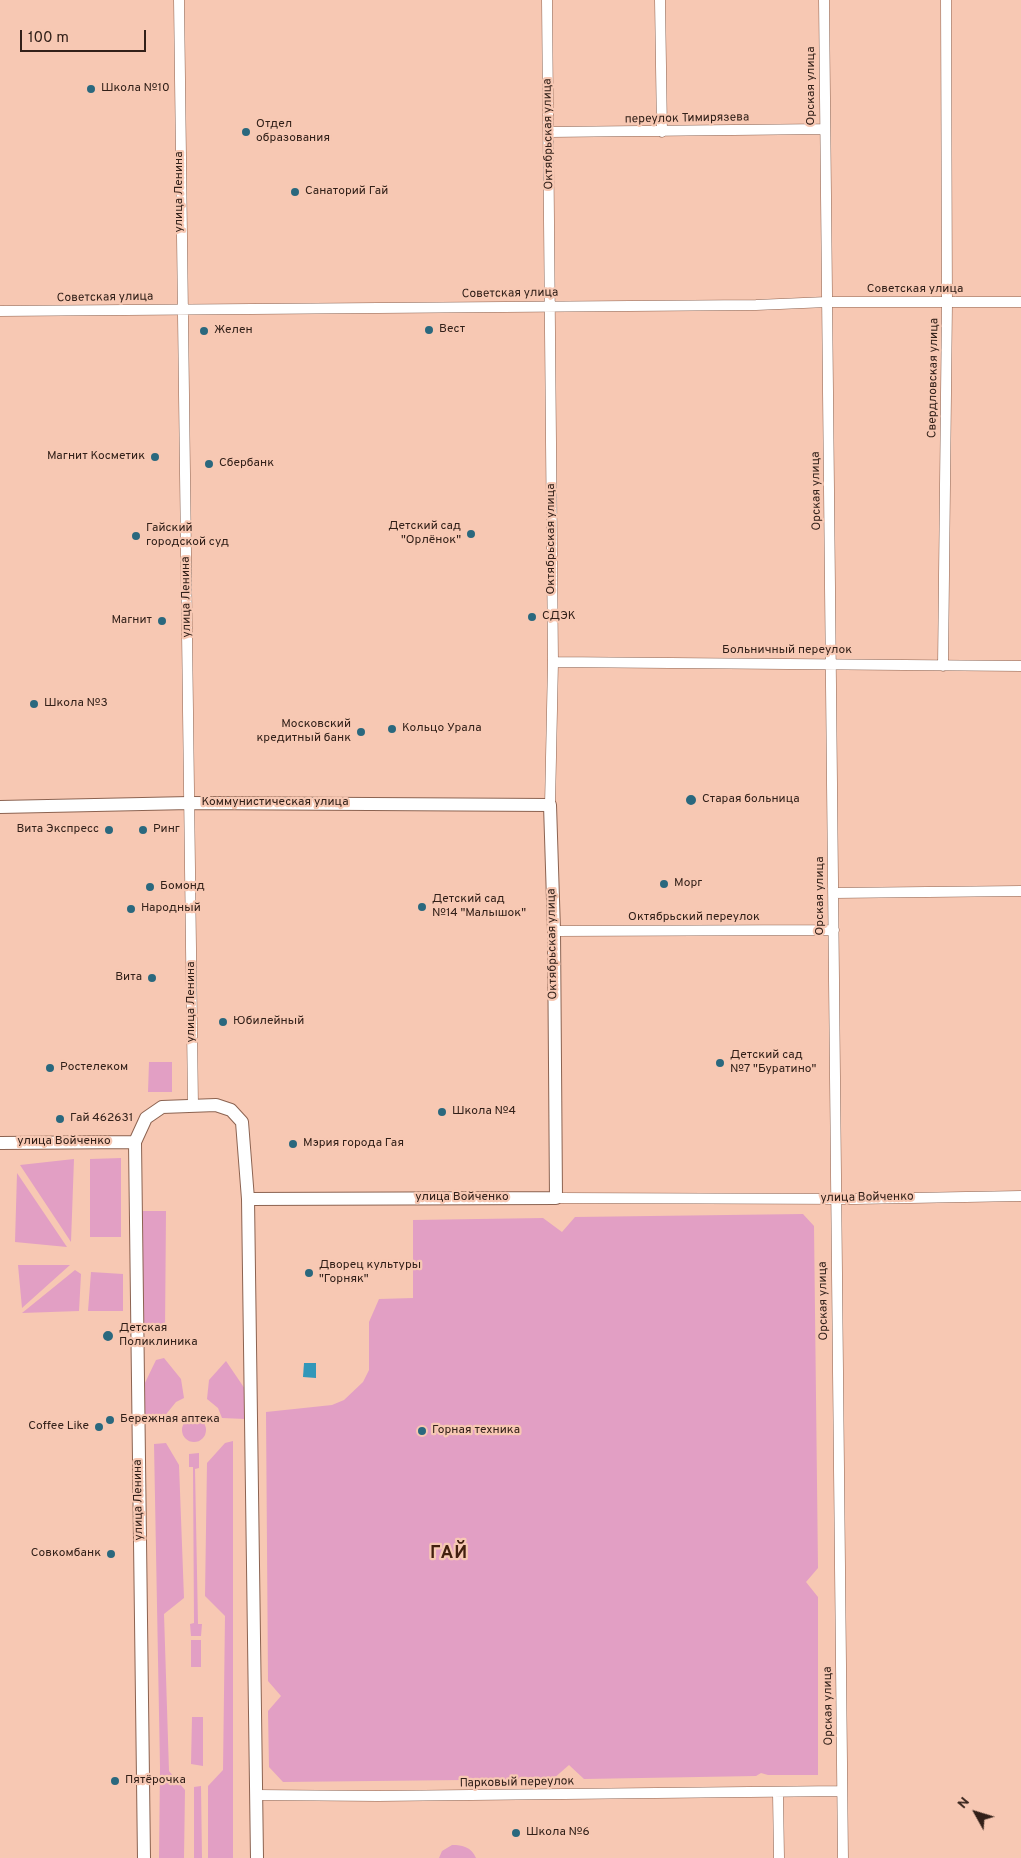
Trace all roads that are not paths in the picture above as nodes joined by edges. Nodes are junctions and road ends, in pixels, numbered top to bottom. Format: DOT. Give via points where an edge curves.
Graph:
graph roads {
  1 [pos="179,0"];
  2 [pos="547,0"];
  3 [pos="660,0"];
  4 [pos="824,0"];
  5 [pos="946,0"];
  6 [pos="825,129"];
  7 [pos="549,132"];
  8 [pos="662,132"];
  9 [pos="827,302"];
  10 [pos="1021,302"];
  11 [pos="947,303"];
  12 [pos="551,306"];
  13 [pos="181,310"];
  14 [pos="0,311"];
  15 [pos="553,662"];
  16 [pos="831,664"];
  17 [pos="943,666"];
  18 [pos="1021,666"];
  19 [pos="190,803"];
  20 [pos="550,805"];
  21 [pos="0,807"];
  22 [pos="1021,891"];
  23 [pos="834,893"];
  24 [pos="834,930"];
  25 [pos="554,931"];
  26 [pos="193,1104"];
  27 [pos="136,1142"];
  28 [pos="0,1143"];
  29 [pos="1021,1196"];
  30 [pos="556,1198"];
  31 [pos="248,1199"];
  32 [pos="836,1199"];
  33 [pos="842,1791"];
  34 [pos="778,1793"];
  35 [pos="256,1795"];
  36 [pos="144,1858"];
  37 [pos="257,1858"];
  38 [pos="779,1858"];
  39 [pos="843,1858"];
  1 -- 13 [label="street, улица Ленина"];
  2 -- 7 [label="street, Октябрьская улица"];
  3 -- 8 [label="street"];
  4 -- 6 [label="street, Орская улица"];
  5 -- 11 [label="street, Свердловская улица"];
  6 -- 8 [label="street, переулок Тимирязева"];
  6 -- 9 [label="street, Орская улица"];
  7 -- 8 [label="street, переулок Тимирязева"];
  7 -- 12 [label="street, Октябрьская улица"];
  9 -- 11 [label="street, Советская улица"];
  9 -- 12 [label="street, Советская улица"];
  9 -- 16 [label="street, Орская улица"];
  10 -- 11 [label="street, Советская улица"];
  11 -- 17 [label="street, Свердловская улица"];
  12 -- 13 [label="street, Советская улица"];
  12 -- 15 [label="street, Октябрьская улица"];
  13 -- 14 [label="street, Советская улица"];
  13 -- 19 [label="street, улица Ленина"];
  15 -- 16 [label="street, Больничный переулок"];
  15 -- 20 [label="street, Октябрьская улица"];
  16 -- 17 [label="street, Больничный переулок"];
  16 -- 23 [label="street, Орская улица"];
  17 -- 18 [label="street, Больничный переулок"];
  19 -- 20 [label="main road, Коммунистическая улица"];
  19 -- 21 [label="main road, Коммунистическая улица"];
  19 -- 26 [label="street, улица Ленина"];
  20 -- 25 [label="main road, Октябрьская улица"];
  22 -- 23 [label="street"];
  23 -- 24 [label="street, Орская улица"];
  24 -- 25 [label="street, Октябрьский переулок"];
  24 -- 32 [label="street, Орская улица"];
  25 -- 30 [label="main road, Октябрьская улица"];
  26 -- 27 [label="main road" via="162,1107 154,1111 143,1122"];
  26 -- 31 [label="main road" via="225,1107 242,1122"];
  27 -- 28 [label="main road, улица Войченко"];
  27 -- 36 [label="main road, улица Ленина"];
  29 -- 32 [label="street, улица Войченко"];
  30 -- 31 [label="main road, улица Войченко"];
  30 -- 32 [label="street, улица Войченко"];
  31 -- 35 [label="main road"];
  32 -- 33 [label="street, Орская улица"];
  33 -- 34 [label="street"];
  33 -- 39 [label="street, Орская улица"];
  34 -- 35 [label="street, Парковый переулок"];
  34 -- 38 [label="street"];
  35 -- 37 [label="main road"];
}
